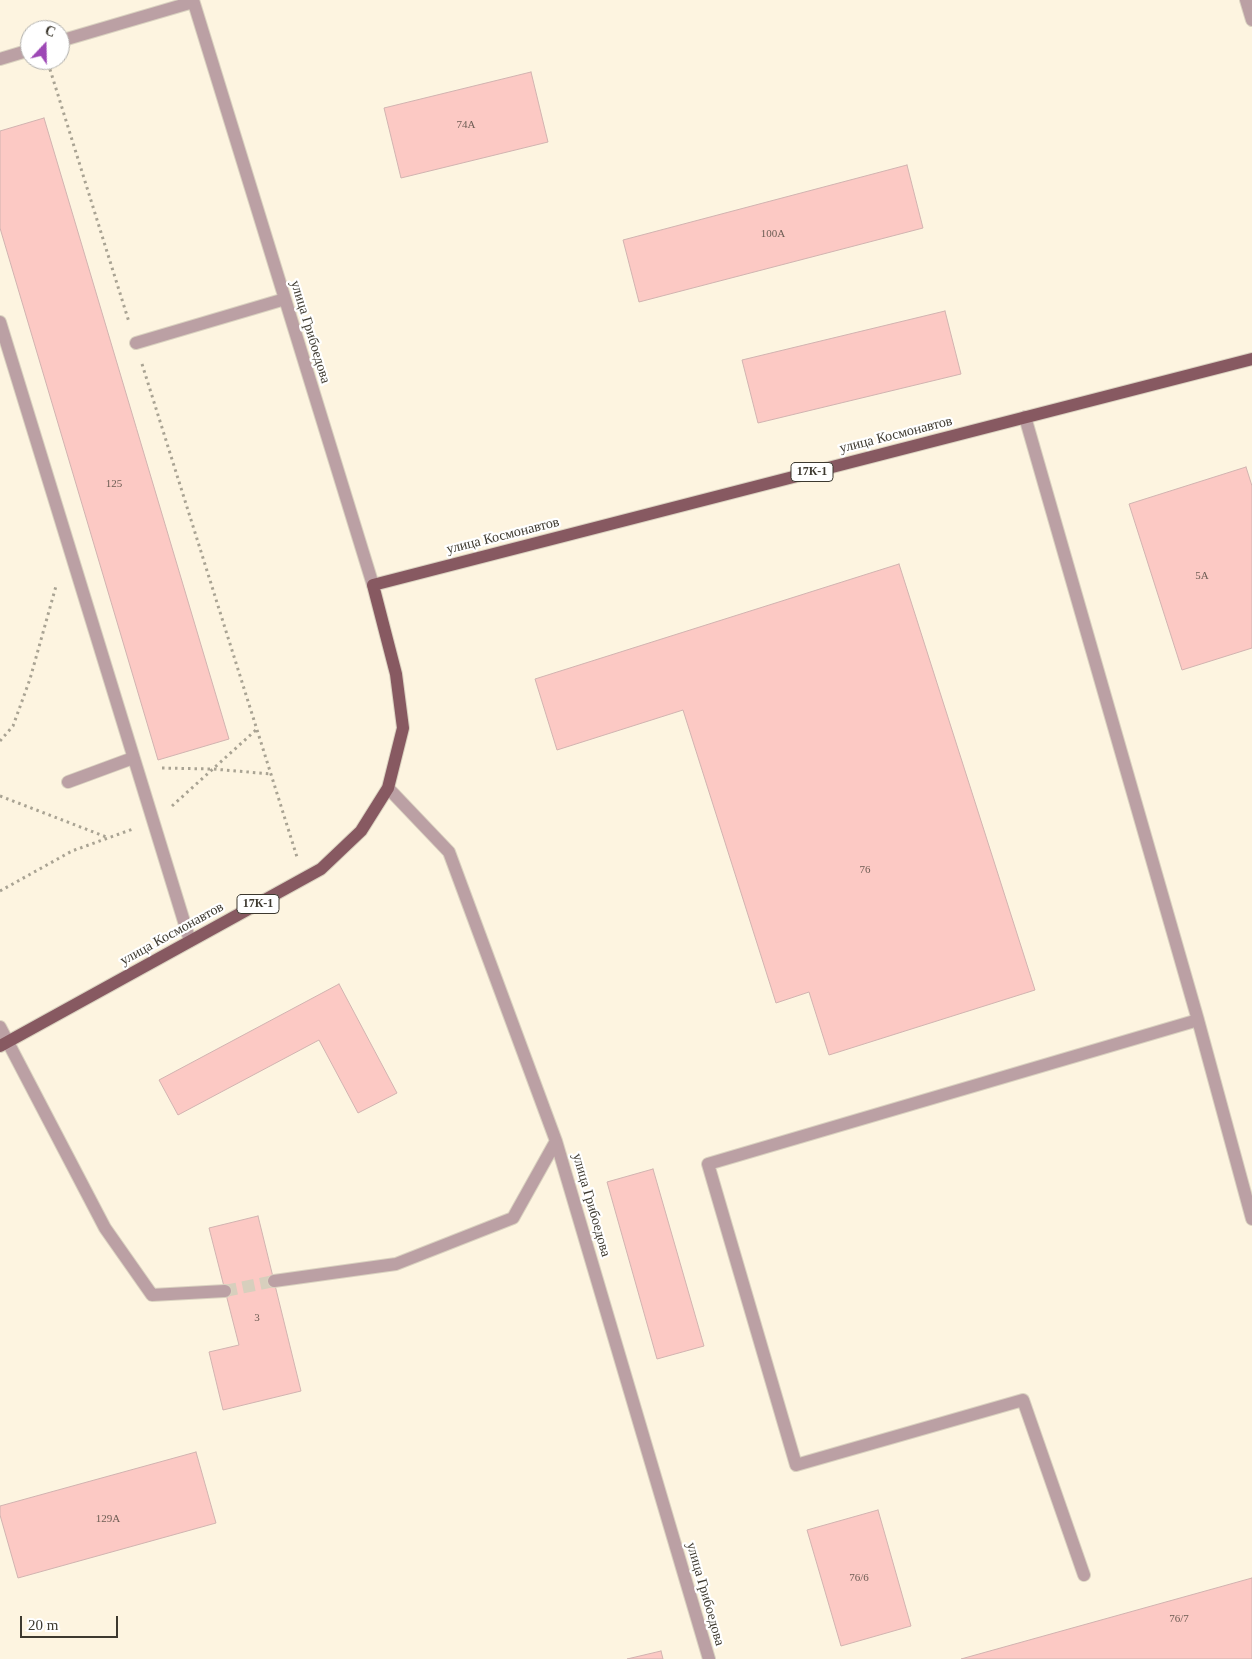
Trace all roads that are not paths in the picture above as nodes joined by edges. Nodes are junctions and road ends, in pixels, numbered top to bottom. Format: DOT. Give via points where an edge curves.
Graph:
graph roads {
  1 [pos="1246,0"];
  2 [pos="193,1"];
  3 [pos="1252,20"];
  4 [pos="70,38"];
  5 [pos="20,53"];
  6 [pos="0,59"];
  7 [pos="284,299"];
  8 [pos="0,322"];
  9 [pos="136,343"];
  10 [pos="1252,360"];
  11 [pos="1025,418"];
  12 [pos="373,585"];
  13 [pos="396,674"];
  14 [pos="135,763"];
  15 [pos="68,782"];
  16 [pos="388,788"];
  17 [pos="190,941"];
  18 [pos="1198,1020"];
  19 [pos="0,1027"];
  20 [pos="4,1044"];
  21 [pos="556,1141"];
  22 [pos="1252,1219"];
  23 [pos="274,1281"];
  24 [pos="225,1291"];
  25 [pos="1084,1575"];
  26 [pos="709,1659"];
  1 -- 3 [label="street"];
  2 -- 4 [label="street"];
  2 -- 7 [label="street, улица Грибоедова"];
  5 -- 6 [label="street"];
  7 -- 9 [label="street"];
  7 -- 12 [label="street, улица Грибоедова"];
  8 -- 14 [label="street"];
  10 -- 11 [label="main road, улица Космонавтов / 17К-1"];
  11 -- 12 [label="main road, улица Космонавтов / 17К-1"];
  11 -- 18 [label="street"];
  12 -- 13 [label="main road, улица Грибоедова / 17К-1"];
  13 -- 16 [label="main road, улица Космонавтов / 17К-1" via="403,728"];
  14 -- 15 [label="street"];
  14 -- 17 [label="street"];
  16 -- 17 [label="main road, улица Космонавтов / 17К-1" via="361,831 321,869"];
  16 -- 21 [label="street, улица Грибоедова" via="449,852"];
  17 -- 20 [label="main road, улица Космонавтов / 17К-1"];
  18 -- 22 [label="street"];
  18 -- 25 [label="street" via="708,1164 796,1465 1023,1400"];
  19 -- 20 [label="street"];
  20 -- 24 [label="street" via="105,1228 152,1295"];
  21 -- 23 [label="street" via="512,1218 396,1264"];
  21 -- 26 [label="street, улица Грибоедова"];
}
